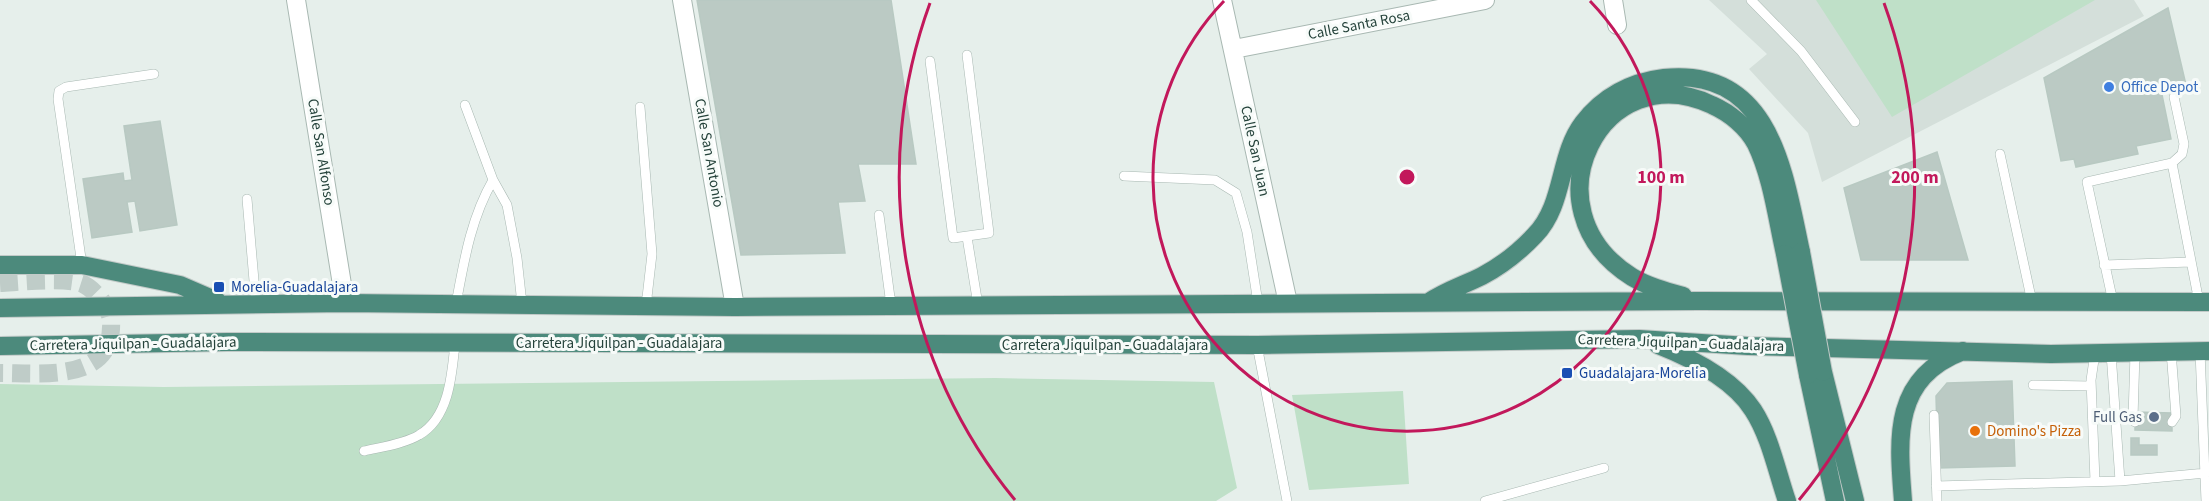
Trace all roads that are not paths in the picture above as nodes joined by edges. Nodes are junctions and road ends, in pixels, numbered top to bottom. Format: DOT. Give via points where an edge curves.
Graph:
graph roads {
  1 [pos="296,0"];
  2 [pos="682,0"];
  3 [pos="1222,0"];
  4 [pos="1485,0"];
  5 [pos="1613,0"];
  6 [pos="1751,0"];
  7 [pos="1402,8"];
  8 [pos="1617,26"];
  9 [pos="1234,49"];
  10 [pos="967,55"];
  11 [pos="930,61"];
  12 [pos="154,74"];
  13 [pos="2174,97"];
  14 [pos="465,105"];
  15 [pos="639,107"];
  16 [pos="1855,122"];
  17 [pos="2000,154"];
  18 [pos="2172,163"];
  19 [pos="1124,176"];
  20 [pos="493,180"];
  21 [pos="247,199"];
  22 [pos="879,215"];
  23 [pos="967,237"];
  24 [pos="1793,253"];
  25 [pos="2191,262"];
  26 [pos="0,265"];
  27 [pos="82,265"];
  28 [pos="2104,265"];
  29 [pos="1699,301"];
  30 [pos="2032,302"];
  31 [pos="2113,302"];
  32 [pos="2204,302"];
  33 [pos="345,303"];
  34 [pos="1258,303"];
  35 [pos="1288,303"];
  36 [pos="1427,303"];
  37 [pos="224,304"];
  38 [pos="256,304"];
  39 [pos="456,304"];
  40 [pos="522,304"];
  41 [pos="978,305"];
  42 [pos="646,306"];
  43 [pos="735,306"];
  44 [pos="891,306"];
  45 [pos="0,308"];
  46 [pos="1639,339"];
  47 [pos="455,343"];
  48 [pos="1257,345"];
  49 [pos="0,346"];
  50 [pos="1967,350"];
  51 [pos="2171,351"];
  52 [pos="2204,351"];
  53 [pos="2103,353"];
  54 [pos="2135,353"];
  55 [pos="1815,374"];
  56 [pos="2033,385"];
  57 [pos="2091,386"];
  58 [pos="2209,414"];
  59 [pos="1934,416"];
  60 [pos="2135,422"];
  61 [pos="2172,422"];
  62 [pos="2203,434"];
  63 [pos="364,451"];
  64 [pos="1604,468"];
  65 [pos="2206,473"];
  66 [pos="2095,481"];
  67 [pos="2120,481"];
  68 [pos="1936,486"];
  69 [pos="2207,494"];
  70 [pos="1287,501"];
  71 [pos="1485,501"];
  72 [pos="1787,501"];
  73 [pos="1835,501"];
  74 [pos="1855,501"];
  75 [pos="1902,501"];
  76 [pos="1937,501"];
  1 -- 33 [label="street, Calle San Alfonso"];
  2 -- 43 [label="street, Calle San Antonio"];
  3 -- 9 [label="street, Calle San Juan"];
  4 -- 7 [label="street, Calle Santa Rosa"];
  5 -- 8 [label="street"];
  6 -- 16 [label="lane" via="1801,51"];
  7 -- 9 [label="street, Calle Santa Rosa"];
  9 -- 35 [label="street, Calle San Juan"];
  10 -- 23 [label="lane" via="989,233"];
  11 -- 23 [label="lane" via="953,238"];
  12 -- 27 [label="lane" via="60,91"];
  13 -- 18 [label="lane" via="2184,144 2182,154"];
  14 -- 20 [label="lane"];
  15 -- 42 [label="lane" via="652,254"];
  17 -- 30 [label="lane"];
  18 -- 25 [label="lane"];
  18 -- 28 [label="lane" via="2087,182"];
  19 -- 34 [label="lane" via="1215,180 1236,193 1248,232"];
  20 -- 39 [label="lane" via="470,235"];
  20 -- 40 [label="lane" via="507,205"];
  21 -- 38 [label="lane"];
  22 -- 44 [label="lane"];
  23 -- 41 [label="lane"];
  24 -- 29 [label="highway" via="1756,144 1738,122 1716,106 1682,95 1658,95 1634,103 1602,128 1585,154 1578,183 1585,223 1605,254 1622,270 1644,283"];
  24 -- 36 [label="highway" via="1780,157 1761,122 1744,102 1721,87 1694,79 1666,78 1627,88 1602,102 1575,137 1556,198 1538,233 1482,276"];
  24 -- 55 [label="highway, bridge"];
  25 -- 28 [label="lane"];
  25 -- 32 [label="lane"];
  26 -- 27 [label="highway"];
  27 -- 37 [label="highway" via="180,285"];
  28 -- 31 [label="lane"];
  29 -- 30 [label="highway"];
  29 -- 36 [label="highway"];
  30 -- 31 [label="highway"];
  31 -- 32 [label="highway"];
  33 -- 38 [label="highway"];
  33 -- 39 [label="highway"];
  34 -- 35 [label="highway"];
  34 -- 41 [label="highway"];
  35 -- 36 [label="highway"];
  37 -- 38 [label="highway"];
  37 -- 45 [label="highway"];
  39 -- 40 [label="highway"];
  40 -- 42 [label="highway"];
  41 -- 44 [label="highway"];
  42 -- 43 [label="highway"];
  43 -- 44 [label="highway"];
  46 -- 48 [label="highway, Carretera Jiquilpan - Guadalajara"];
  46 -- 50 [label="highway, Carretera Jiquilpan - Guadalajara" via="1748,346"];
  46 -- 72 [label="highway" via="1692,361 1742,395 1754,411"];
  47 -- 48 [label="highway, Carretera Jiquilpan - Guadalajara"];
  47 -- 49 [label="highway, Carretera Jiquilpan - Guadalajara"];
  47 -- 63 [label="lane" via="452,372 439,418 418,436"];
  48 -- 70 [label="lane"];
  50 -- 53 [label="highway, Carretera Jiquilpan - Guadalajara"];
  50 -- 75 [label="highway" via="1928,371 1909,400 1899,437"];
  51 -- 52 [label="highway, Carretera Jiquilpan - Guadalajara"];
  51 -- 54 [label="highway, Carretera Jiquilpan - Guadalajara"];
  51 -- 61 [label="lane" via="2176,416"];
  52 -- 62 [label="lane"];
  53 -- 54 [label="highway, Carretera Jiquilpan - Guadalajara"];
  53 -- 57 [label="lane"];
  53 -- 67 [label="lane"];
  54 -- 60 [label="lane"];
  55 -- 73 [label="highway"];
  55 -- 74 [label="highway"];
  56 -- 57 [label="lane"];
  57 -- 66 [label="lane"];
  58 -- 62 [label="lane"];
  59 -- 68 [label="lane"];
  62 -- 65 [label="lane"];
  64 -- 71 [label="lane"];
  65 -- 67 [label="lane"];
  65 -- 69 [label="lane"];
  66 -- 67 [label="lane"];
  66 -- 68 [label="lane"];
  68 -- 76 [label="lane"];
}
